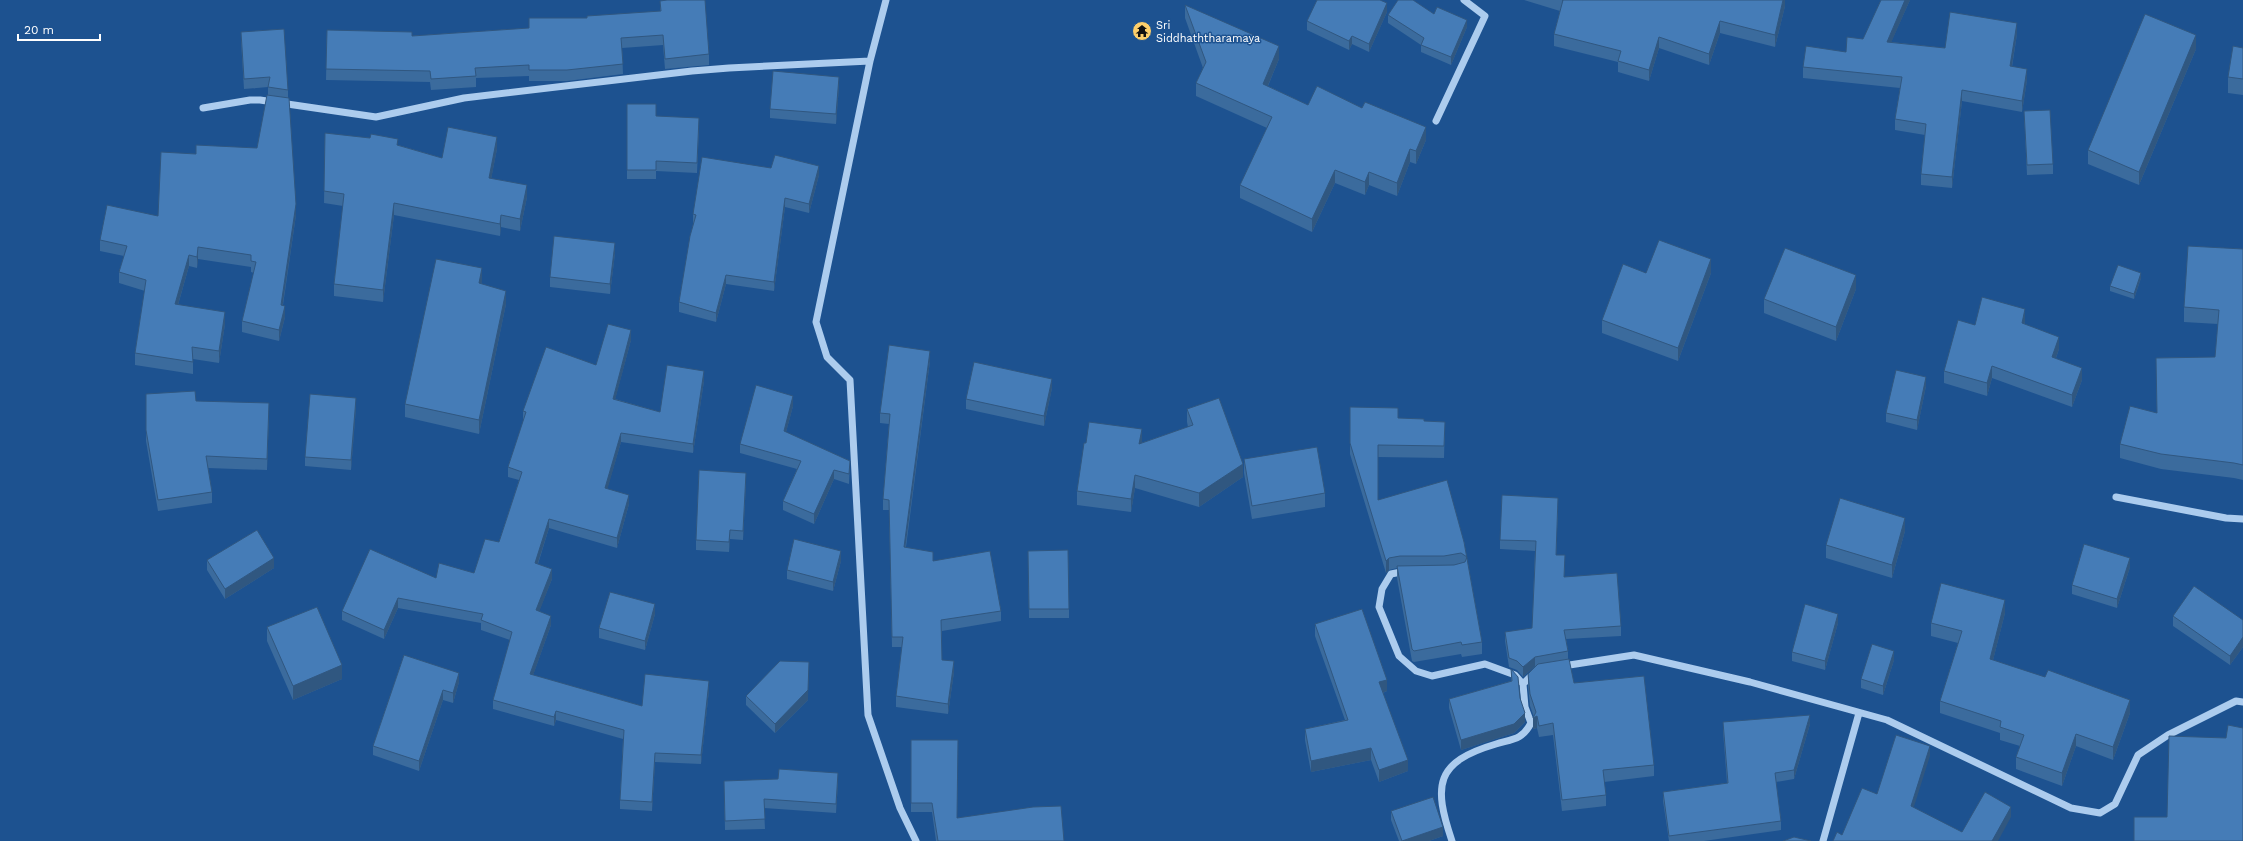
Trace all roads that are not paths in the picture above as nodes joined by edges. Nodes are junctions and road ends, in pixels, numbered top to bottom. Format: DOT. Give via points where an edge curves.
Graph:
graph roads {
  1 [pos="886,0"];
  2 [pos="1464,0"];
  3 [pos="870,61"];
  4 [pos="203,108"];
  5 [pos="1436,122"];
  6 [pos="2116,496"];
  7 [pos="2243,519"];
  8 [pos="1414,572"];
  9 [pos="1559,667"];
  10 [pos="1543,669"];
  11 [pos="1523,684"];
  12 [pos="2243,702"];
  13 [pos="1859,713"];
  14 [pos="916,841"];
  15 [pos="1452,841"];
  16 [pos="1823,841"];
  1 -- 3 [label="street"];
  2 -- 5 [label="street" via="1485,16"];
  3 -- 4 [label="street" via="729,68 574,85 464,98 376,117 260,100"];
  3 -- 14 [label="street" via="816,322 827,357 850,380 868,715 900,808"];
  6 -- 7 [label="street" via="2226,518"];
  8 -- 11 [label="street" via="1391,574 1382,589 1379,607 1399,656 1416,670 1432,676 1485,664 1515,675"];
  9 -- 13 [label="street" via="1634,655 1750,682"];
  10 -- 11 [label="street" via="1536,671"];
  11 -- 15 [label="street" via="1525,707 1531,723 1525,734 1458,760 1444,775 1441,796 1445,821"];
  12 -- 13 [label="street" via="2236,701 2168,735 2138,755 2115,804 2100,813 2071,808 1887,720"];
  13 -- 16 [label="street"];
}
